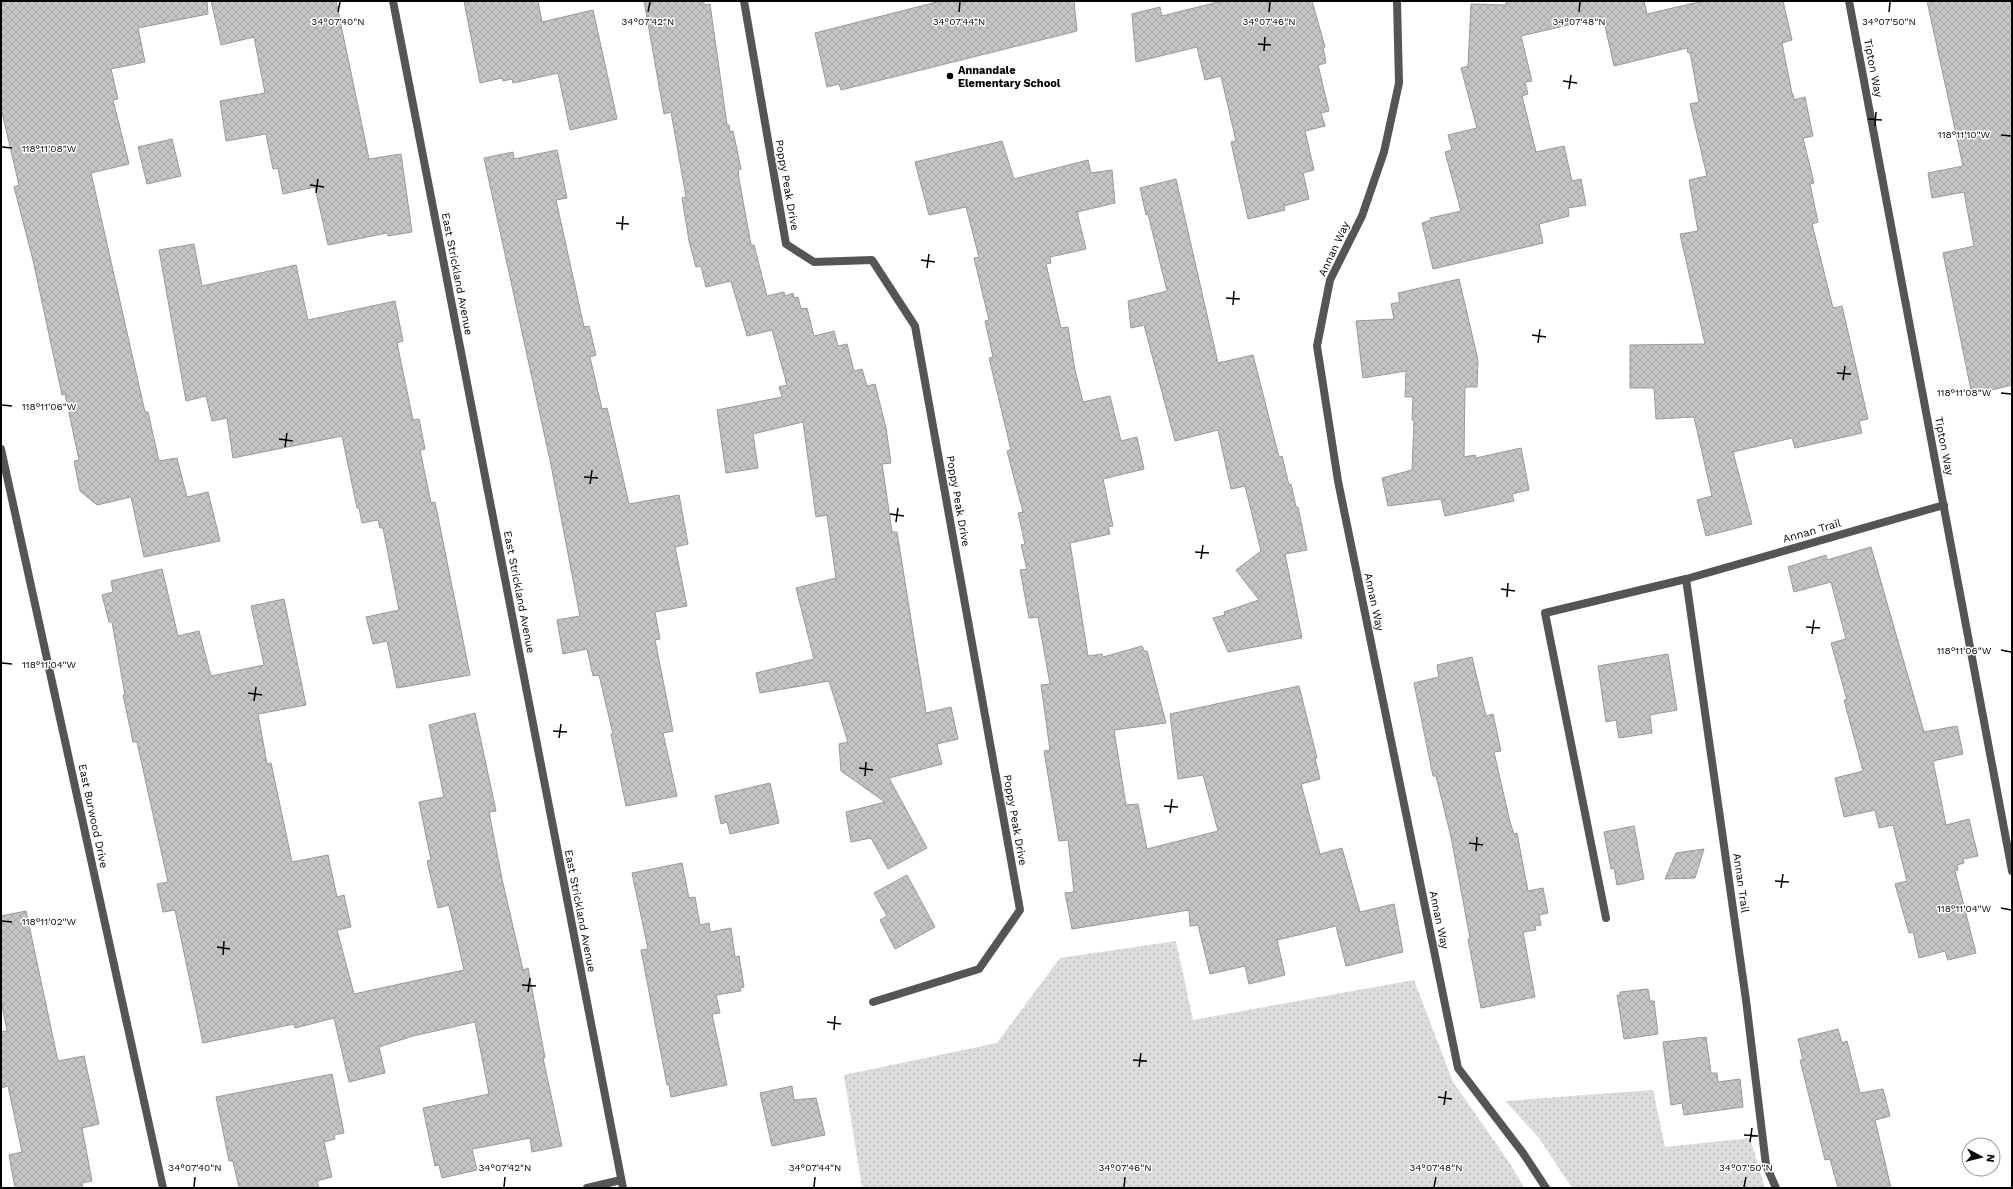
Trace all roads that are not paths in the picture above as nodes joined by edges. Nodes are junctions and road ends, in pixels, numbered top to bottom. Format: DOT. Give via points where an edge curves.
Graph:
graph roads {
  1 [pos="394,1"];
  2 [pos="744,1"];
  3 [pos="1397,1"];
  4 [pos="1848,1"];
  5 [pos="1,449"];
  6 [pos="1944,505"];
  7 [pos="1686,579"];
  8 [pos="2012,871"];
  9 [pos="1606,918"];
  10 [pos="873,1002"];
  11 [pos="622,1184"];
  12 [pos="163,1188"];
  13 [pos="587,1188"];
  14 [pos="1546,1188"];
  15 [pos="1776,1188"];
  1 -- 11 [label="street, East Strickland Avenue"];
  2 -- 10 [label="street, Poppy Peak Drive" via="786,244 814,262 872,260 915,326 1020,910 979,969"];
  3 -- 14 [label="street, Annan Way" via="1399,83 1384,152 1362,216 1330,280 1317,346 1338,481 1458,1068 1523,1153"];
  4 -- 6 [label="street, Tipton Way"];
  5 -- 12 [label="street, East Burwood Drive"];
  6 -- 7 [label="street, Annan Trail"];
  6 -- 8 [label="street, Tipton Way"];
  7 -- 9 [label="street, Annan Trail" via="1546,613"];
  7 -- 15 [label="street, Annan Trail" via="1746,1000 1766,1165"];
  11 -- 13 [label="street"];
}
